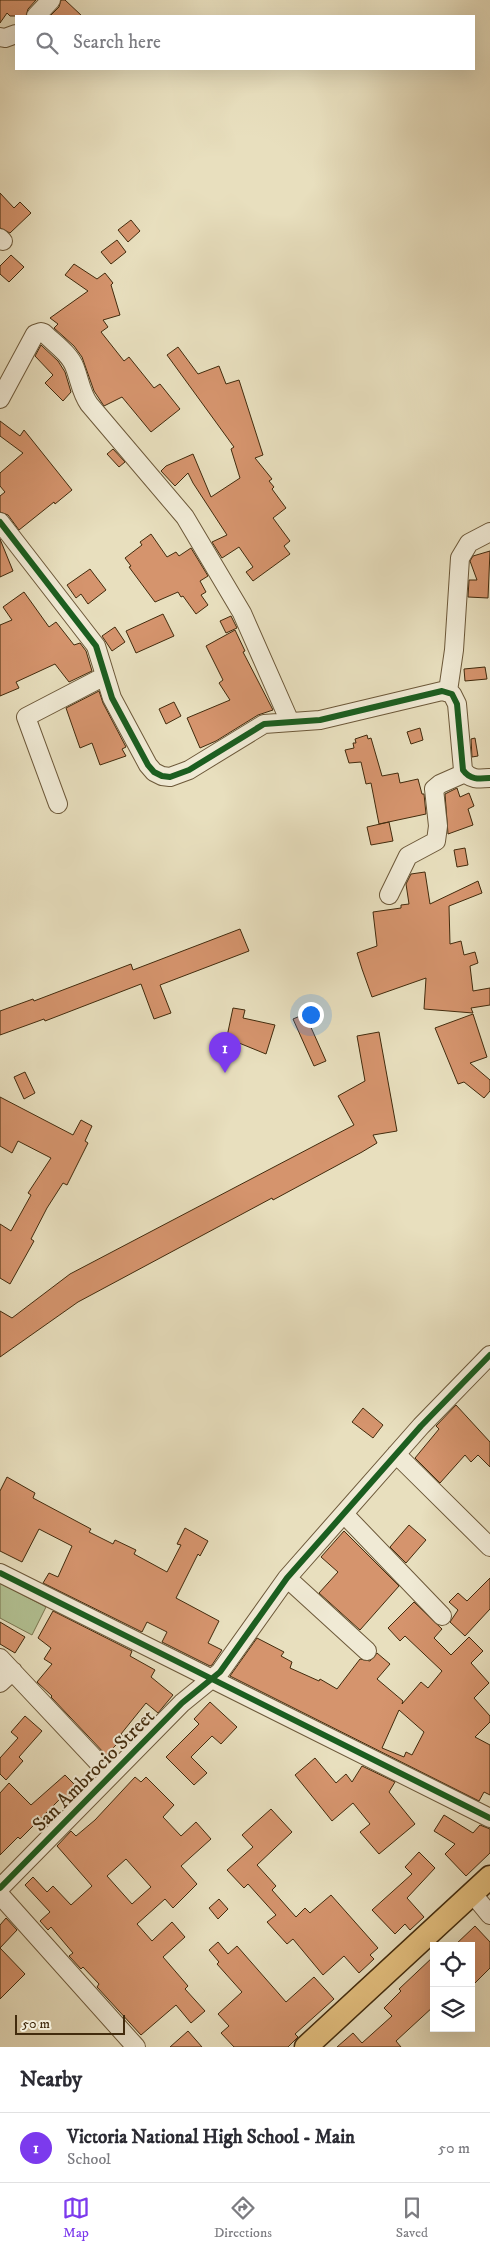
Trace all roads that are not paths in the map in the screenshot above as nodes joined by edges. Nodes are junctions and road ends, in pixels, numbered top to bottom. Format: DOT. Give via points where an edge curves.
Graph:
graph roads {
  1 [pos="51,0"];
  2 [pos="37,15"];
  3 [pos="15,34"];
  4 [pos="0,37"];
  5 [pos="0,399"];
  6 [pos="0,522"];
  7 [pos="490,532"];
  8 [pos="104,677"];
  9 [pos="448,691"];
  10 [pos="290,722"];
  11 [pos="465,774"];
  12 [pos="490,778"];
  13 [pos="58,804"];
  14 [pos="389,895"];
  15 [pos="490,1355"];
  16 [pos="396,1454"];
  17 [pos="344,1514"];
  18 [pos="490,1547"];
  19 [pos="0,1573"];
  20 [pos="287,1578"];
  21 [pos="442,1616"];
  22 [pos="367,1652"];
  23 [pos="0,1658"];
  24 [pos="6,1677"];
  25 [pos="214,1679"];
  26 [pos="110,1775"];
  27 [pos="490,1818"];
  28 [pos="490,1878"];
  29 [pos="0,1888"];
  30 [pos="472,1893"];
  31 [pos="0,1895"];
  32 [pos="490,1915"];
  33 [pos="136,2047"];
  34 [pos="306,2047"];
  1 -- 2 [label="street"];
  3 -- 4 [label="street"];
  5 -- 10 [label="street" via="34,334 44,333 67,354 76,368 82,393 89,404 185,517 242,613"];
  6 -- 8 [label="street" via="96,646"];
  7 -- 9 [label="street" via="469,543 460,558"];
  8 -- 10 [label="street" via="148,765 162,776 170,777 189,770 255,728"];
  8 -- 13 [label="street" via="26,717"];
  9 -- 10 [label="street" via="320,720"];
  9 -- 11 [label="street" via="456,699 461,765"];
  11 -- 12 [label="street" via="474,778"];
  11 -- 14 [label="street" via="434,789 438,826 436,841 408,856"];
  15 -- 16 [label="street, San Ambrocio Street"];
  16 -- 17 [label="street, San Ambrocio Street"];
  16 -- 18 [label="street"];
  17 -- 20 [label="street, San Ambrocio Street"];
  17 -- 21 [label="street"];
  19 -- 25 [label="street"];
  20 -- 22 [label="street"];
  20 -- 25 [label="street, San Ambrocio Street"];
  23 -- 24 [label="street"];
  24 -- 26 [label="street"];
  25 -- 26 [label="street, San Ambrocio Street" via="182,1703"];
  25 -- 27 [label="street"];
  26 -- 29 [label="street, San Ambrocio Street"];
  28 -- 30 [label="main road"];
  30 -- 32 [label="street"];
  30 -- 34 [label="main road"];
  31 -- 33 [label="street"];
}
